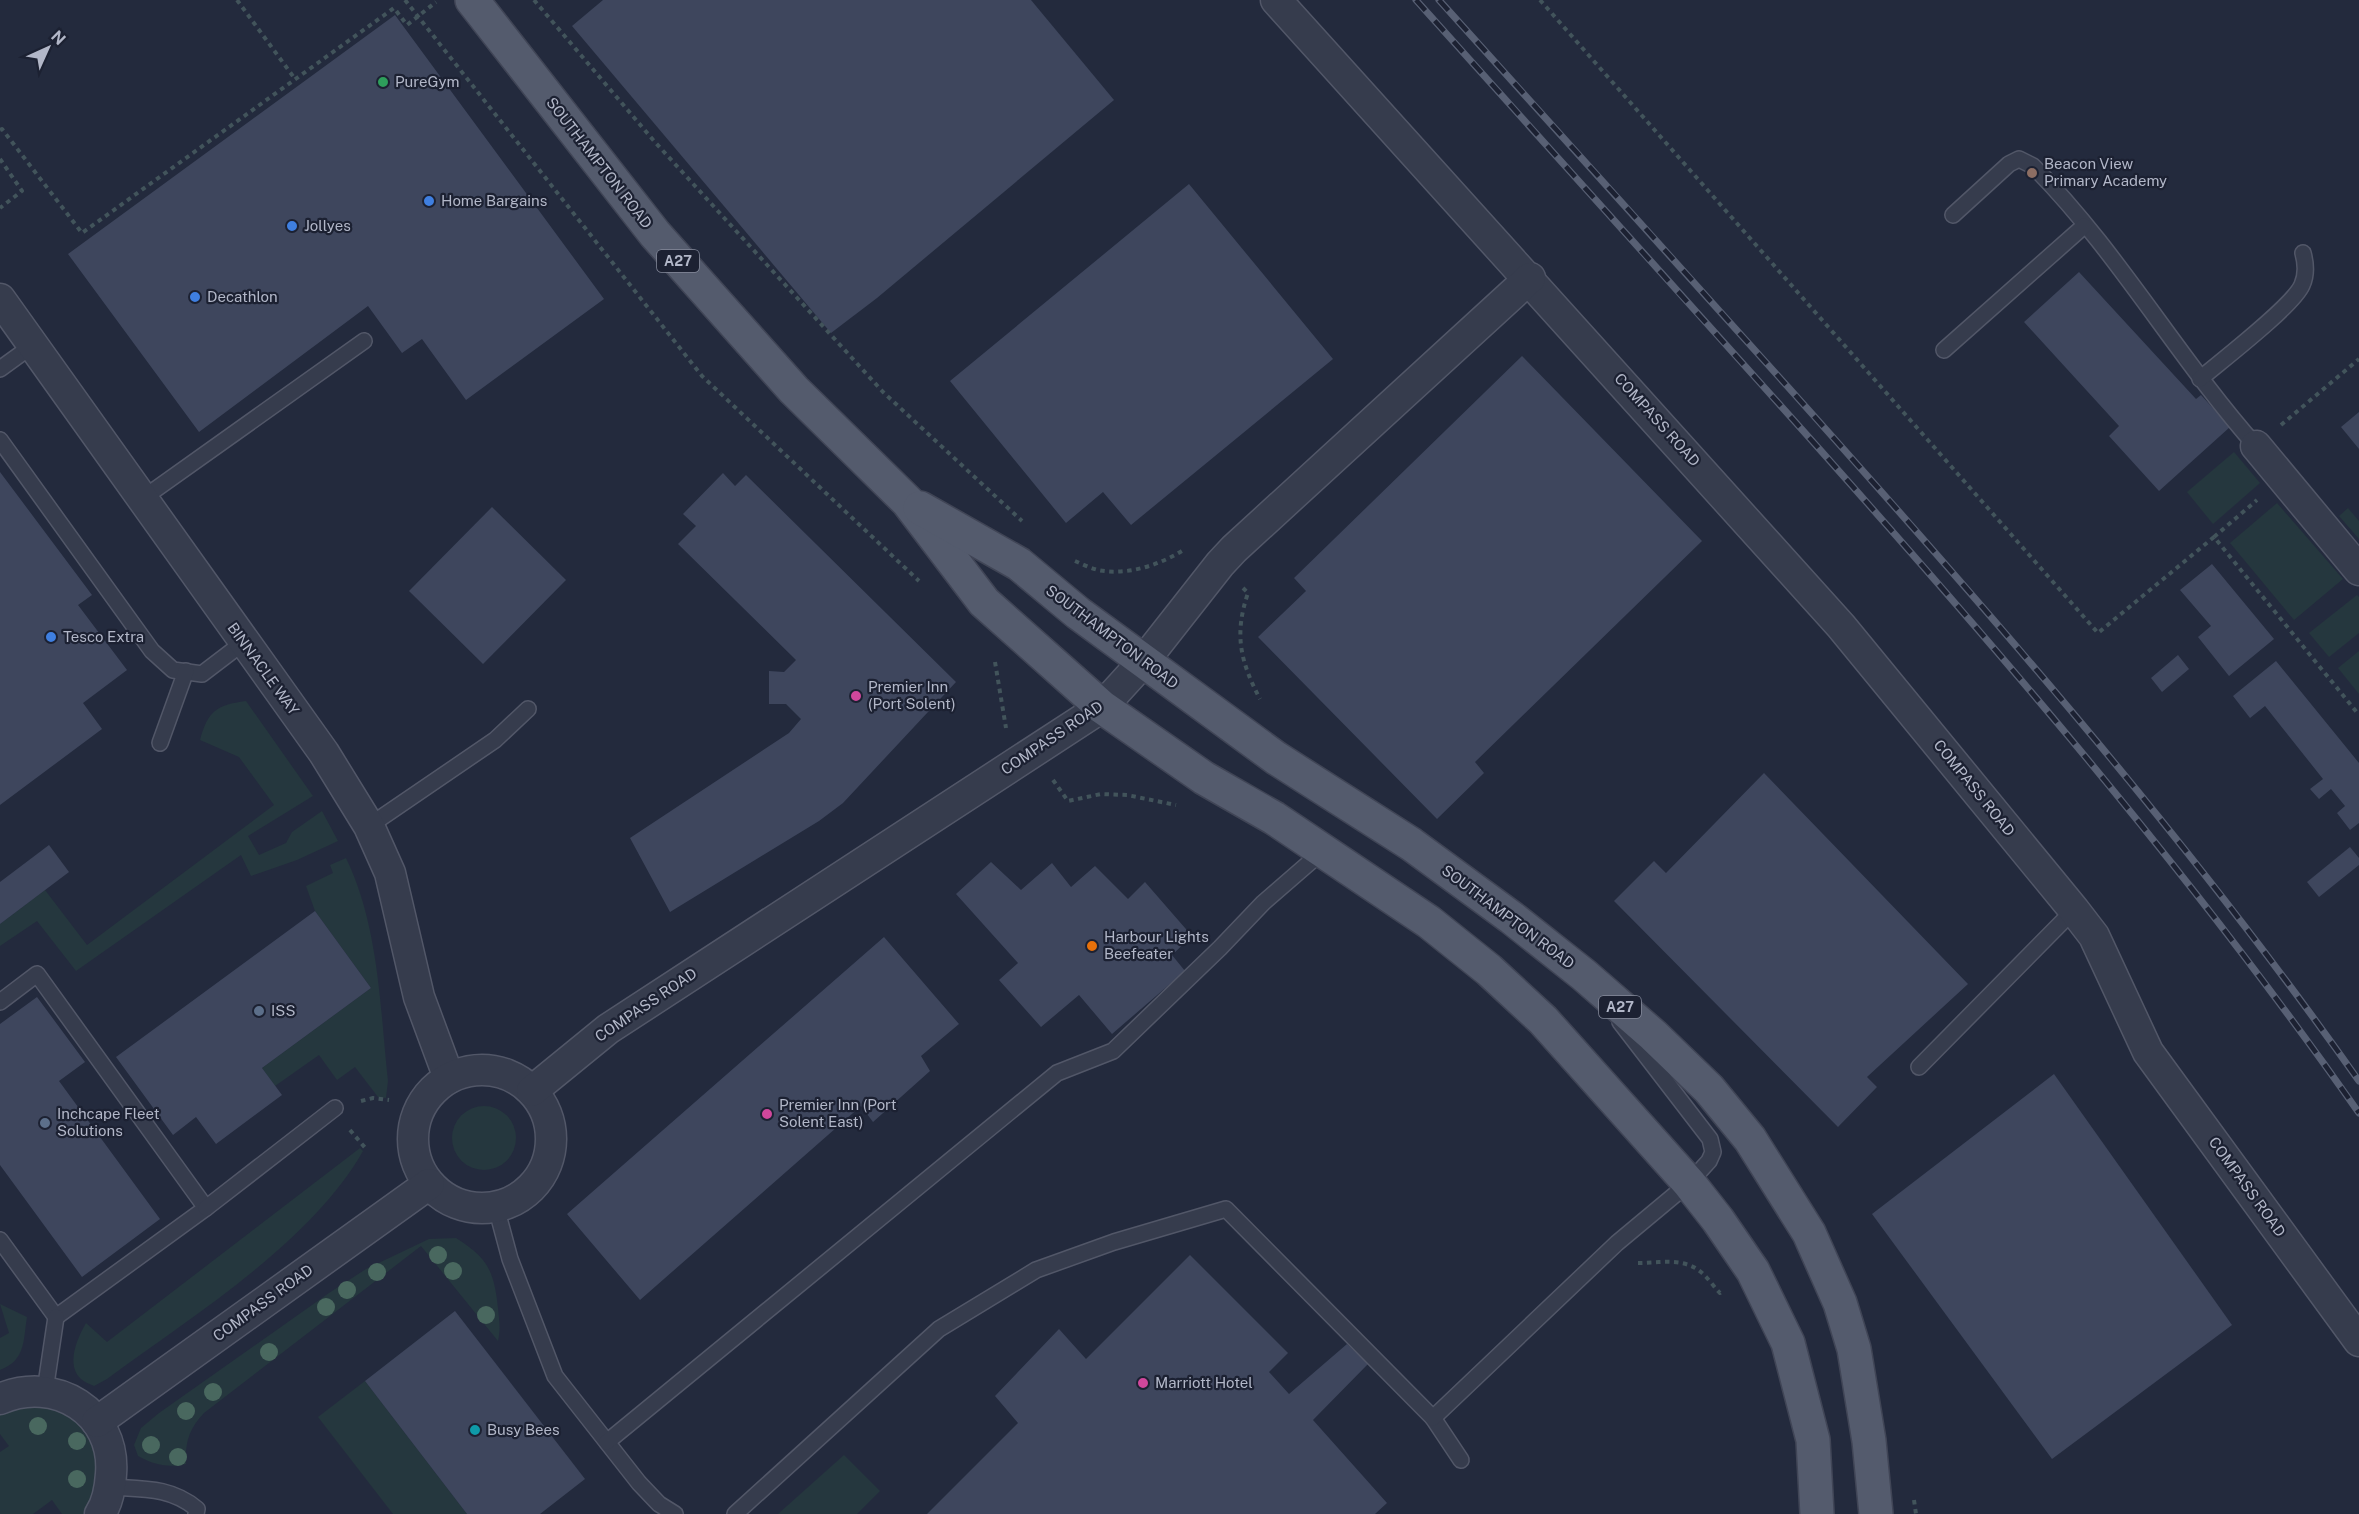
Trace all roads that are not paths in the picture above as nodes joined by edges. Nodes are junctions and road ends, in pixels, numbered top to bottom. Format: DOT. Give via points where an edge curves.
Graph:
graph roads {
  1 [pos="472,0"];
  2 [pos="1276,0"];
  3 [pos="1953,215"];
  4 [pos="2084,226"];
  5 [pos="2303,253"];
  6 [pos="1530,278"];
  7 [pos="0,299"];
  8 [pos="363,341"];
  9 [pos="33,345"];
  10 [pos="1944,350"];
  11 [pos="0,369"];
  12 [pos="2200,379"];
  13 [pos="0,440"];
  14 [pos="2256,446"];
  15 [pos="142,499"];
  16 [pos="908,502"];
  17 [pos="2359,570"];
  18 [pos="244,642"];
  19 [pos="1143,663"];
  20 [pos="186,671"];
  21 [pos="1102,707"];
  22 [pos="528,709"];
  23 [pos="160,743"];
  24 [pos="369,826"];
  25 [pos="1324,850"];
  26 [pos="2074,910"];
  27 [pos="1584,975"];
  28 [pos="0,1002"];
  29 [pos="1919,1067"];
  30 [pos="449,1078"];
  31 [pos="532,1091"];
  32 [pos="336,1108"];
  33 [pos="1689,1183"];
  34 [pos="429,1184"];
  35 [pos="206,1208"];
  36 [pos="496,1208"];
  37 [pos="0,1240"];
  38 [pos="56,1317"];
  39 [pos="2359,1341"];
  40 [pos="45,1391"];
  41 [pos="0,1399"];
  42 [pos="1433,1418"];
  43 [pos="97,1422"];
  44 [pos="607,1442"];
  45 [pos="1461,1460"];
  46 [pos="111,1486"];
  47 [pos="100,1514"];
  48 [pos="196,1514"];
  49 [pos="675,1514"];
  50 [pos="735,1514"];
  51 [pos="1816,1514"];
  52 [pos="1876,1514"];
  1 -- 16 [label="main road, SOUTHAMPTON ROAD / A27" via="662,242 794,390"];
  2 -- 6 [label="street, COMPASS ROAD"];
  3 -- 4 [label="lane" via="2019,159 2033,166"];
  4 -- 10 [label="lane"];
  4 -- 12 [label="lane"];
  5 -- 12 [label="lane" via="2307,264 2302,287"];
  6 -- 19 [label="street, COMPASS ROAD" via="1234,549"];
  6 -- 26 [label="street, COMPASS ROAD" via="1841,626"];
  7 -- 9 [label="street, BINNACLE WAY"];
  8 -- 15 [label="lane"];
  9 -- 11 [label="lane"];
  9 -- 15 [label="street, BINNACLE WAY"];
  12 -- 14 [label="lane"];
  13 -- 20 [label="lane" via="152,651 173,670"];
  14 -- 17 [label="street"];
  15 -- 18 [label="street, BINNACLE WAY"];
  16 -- 19 [label="main road, SOUTHAMPTON ROAD / A27" via="1019,564"];
  16 -- 21 [label="main road, SOUTHAMPTON ROAD / A27" via="984,602"];
  18 -- 20 [label="lane" via="202,674"];
  18 -- 24 [label="street, BINNACLE WAY" via="324,753"];
  19 -- 21 [label="street, COMPASS ROAD"];
  19 -- 27 [label="main road, SOUTHAMPTON ROAD / A27" via="1276,758 1411,844"];
  20 -- 23 [label="lane"];
  21 -- 25 [label="main road, SOUTHAMPTON ROAD / A27" via="1204,778"];
  21 -- 31 [label="street, COMPASS ROAD" via="608,1029"];
  22 -- 24 [label="lane" via="495,740"];
  24 -- 30 [label="street, BINNACLE WAY" via="390,873 419,997"];
  25 -- 33 [label="main road, SOUTHAMPTON ROAD / A27" via="1429,922 1489,970 1543,1020"];
  25 -- 44 [label="lane" via="1263,903 1113,1051 1057,1072"];
  26 -- 29 [label="lane"];
  26 -- 39 [label="street, COMPASS ROAD" via="2094,936 2148,1052"];
  27 -- 33 [label="lane" via="1710,1139 1713,1152 1709,1161"];
  27 -- 52 [label="main road, SOUTHAMPTON ROAD / A27" via="1709,1089 1750,1139 1809,1233 1840,1303 1854,1349"];
  28 -- 35 [label="lane" via="37,974"];
  30 -- 31 [label="street" via="466,1071 501,1072"];
  30 -- 34 [label="street" via="426,1098 414,1126 413,1147 418,1167"];
  31 -- 36 [label="street" via="550,1125 552,1145 547,1164 526,1193"];
  32 -- 35 [label="lane"];
  33 -- 42 [label="lane" via="1590,1269"];
  33 -- 51 [label="main road, SOUTHAMPTON ROAD / A27" via="1753,1271 1788,1343 1813,1440"];
  34 -- 36 [label="street" via="459,1205"];
  34 -- 43 [label="street, COMPASS ROAD"];
  35 -- 38 [label="lane"];
  36 -- 44 [label="lane" via="510,1259 555,1376"];
  37 -- 38 [label="lane"];
  38 -- 40 [label="lane"];
  40 -- 41 [label="street" via="28,1390"];
  40 -- 43 [label="street" via="74,1402"];
  42 -- 45 [label="lane"];
  42 -- 50 [label="lane" via="1226,1209 1036,1270 939,1329"];
  43 -- 46 [label="street" via="112,1465"];
  44 -- 49 [label="lane" via="639,1483"];
  46 -- 47 [label="street"];
  46 -- 48 [label="lane" via="164,1491 183,1498 196,1509"];
}
